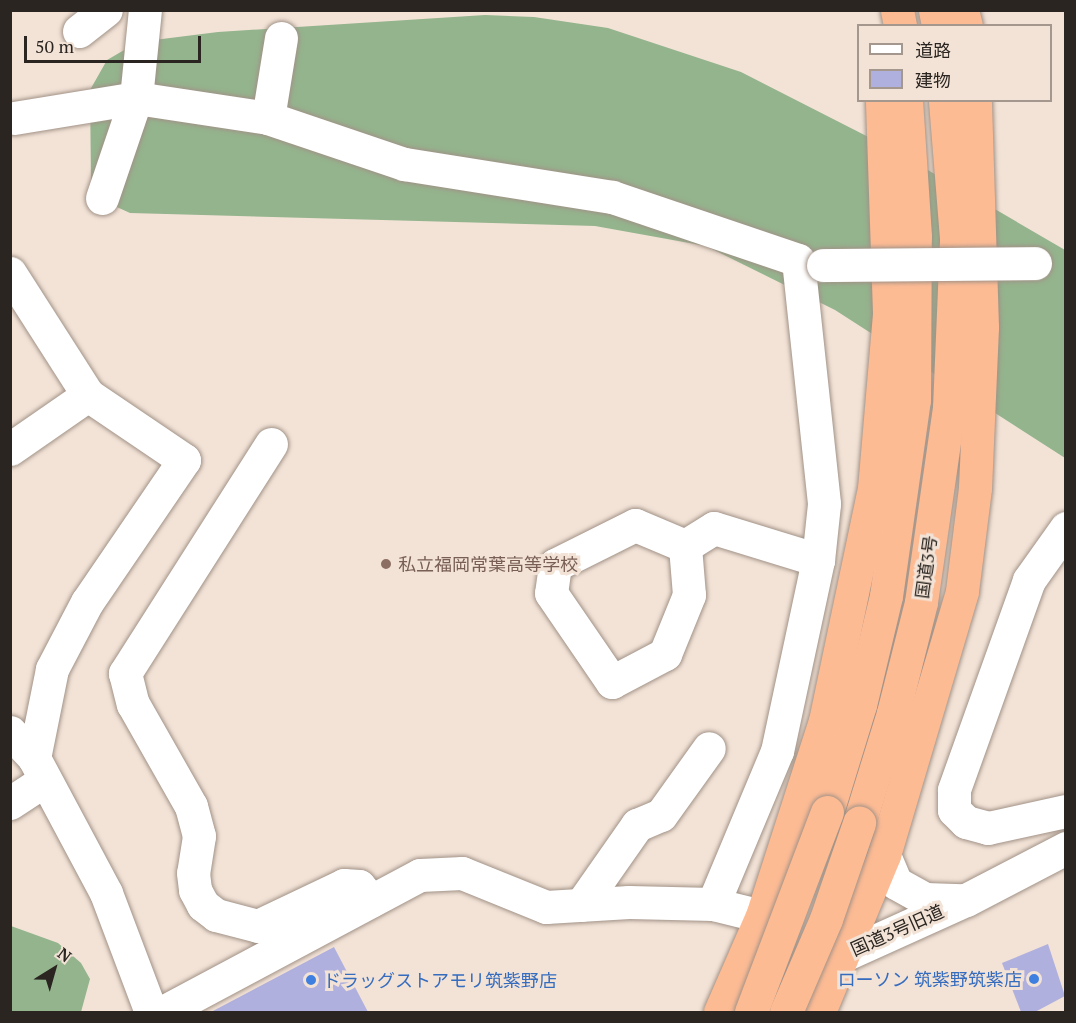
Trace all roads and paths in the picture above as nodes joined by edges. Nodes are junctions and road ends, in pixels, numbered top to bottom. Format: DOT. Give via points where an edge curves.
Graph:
graph roads {
  1 [pos="106,10"];
  2 [pos="146,10"];
  3 [pos="79,31"];
  4 [pos="281,38"];
  5 [pos="136,98"];
  6 [pos="882,102"];
  7 [pos="906,102"];
  8 [pos="945,102"];
  9 [pos="975,102"];
  10 [pos="14,118"];
  11 [pos="268,118"];
  12 [pos="102,198"];
  13 [pos="810,262"];
  14 [pos="1035,263"];
  15 [pos="10,273"];
  16 [pos="88,395"];
  17 [pos="271,444"];
  18 [pos="10,449"];
  19 [pos="1065,528"];
  20 [pos="685,546"];
  21 [pos="818,560"];
  22 [pos="10,732"];
  23 [pos="709,748"];
  24 [pos="40,769"];
  25 [pos="10,803"];
  26 [pos="1065,811"];
  27 [pos="1065,848"];
  28 [pos="884,855"];
  29 [pos="966,900"];
  30 [pos="371,901"];
  31 [pos="581,904"];
  32 [pos="713,904"];
  33 [pos="762,916"];
  34 [pos="844,953"];
  35 [pos="151,1012"];
  36 [pos="163,1012"];
  37 [pos="720,1012"];
  38 [pos="729,1012"];
  39 [pos="751,1012"];
  40 [pos="786,1012"];
  41 [pos="819,1012"];
  1 -- 3 [label="street"];
  2 -- 5 [label="street"];
  4 -- 11 [label="street"];
  5 -- 10 [label="street"];
  5 -- 11 [label="street"];
  5 -- 12 [label="street"];
  6 -- 33 [label="highway" via="889,313 874,489 825,721"];
  7 -- 39 [label="highway, 国道3号, bridge" via="915,236 914,400 886,596 860,705 827,812"];
  8 -- 40 [label="highway, 国道3号, bridge" via="956,238 948,408 921,602 893,713 859,823 826,920"];
  9 -- 28 [label="highway" via="982,327 975,488 962,591"];
  11 -- 13 [label="street" via="404,164 612,197"];
  13 -- 14 [label="street, bridge"];
  13 -- 21 [label="street" via="824,504"];
  15 -- 16 [label="street"];
  16 -- 18 [label="street"];
  16 -- 24 [label="street" via="184,460 87,602 52,669"];
  17 -- 30 [label="street" via="125,673 133,704 191,806 199,836 195,890 203,905 216,915 258,926 344,885 359,886"];
  19 -- 26 [label="street" via="1029,580 954,790 954,810 966,822 988,828"];
  20 -- 20 [label="street" via="689,595 665,654 612,682 551,593 555,565 635,525"];
  20 -- 21 [label="street" via="714,528"];
  21 -- 32 [label="street" via="777,751"];
  22 -- 24 [label="street"];
  23 -- 31 [label="street" via="661,815 637,825"];
  24 -- 25 [label="street"];
  24 -- 35 [label="street" via="106,893"];
  27 -- 29 [label="street, 国道3号旧道"];
  28 -- 29 [label="street" via="897,884 906,889 925,899"];
  28 -- 34 [label="highway"];
  29 -- 34 [label="street, 国道3号旧道"];
  30 -- 31 [label="street" via="420,875 462,873 546,907"];
  30 -- 36 [label="street"];
  31 -- 32 [label="street"];
  32 -- 33 [label="street"];
  33 -- 37 [label="highway"];
  34 -- 38 [label="street, 国道3号旧道"];
  34 -- 41 [label="highway"];
}
